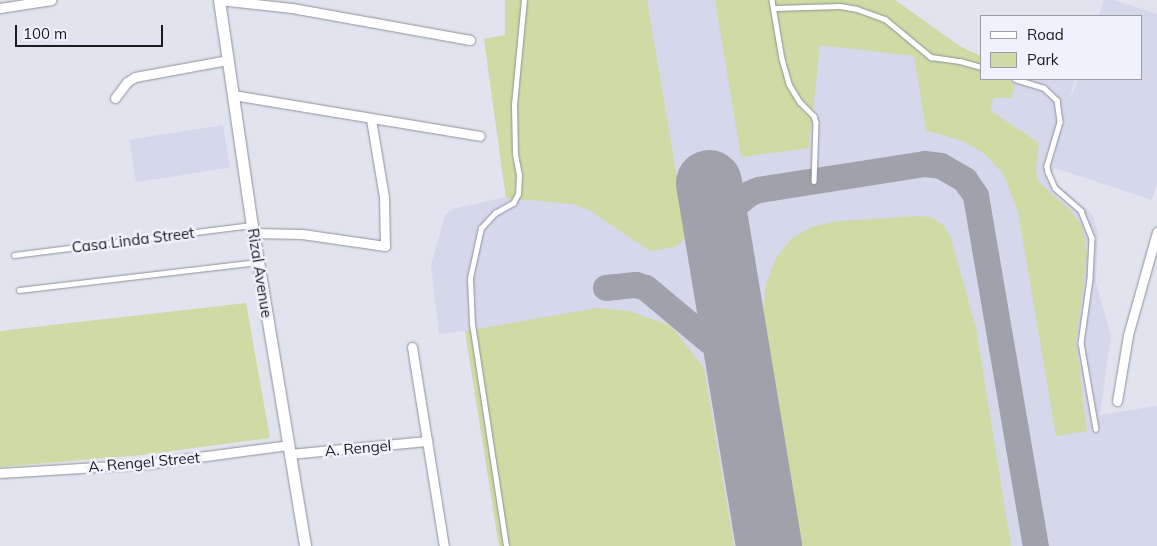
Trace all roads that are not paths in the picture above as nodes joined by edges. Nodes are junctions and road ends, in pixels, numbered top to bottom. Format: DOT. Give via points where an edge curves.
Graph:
graph roads {
  1 [pos="51,0"];
  2 [pos="219,0"];
  3 [pos="524,0"];
  4 [pos="772,0"];
  5 [pos="0,8"];
  6 [pos="774,8"];
  7 [pos="470,40"];
  8 [pos="228,60"];
  9 [pos="980,67"];
  10 [pos="1019,80"];
  11 [pos="233,95"];
  12 [pos="114,98"];
  13 [pos="371,119"];
  14 [pos="480,136"];
  15 [pos="814,181"];
  16 [pos="253,229"];
  17 [pos="1157,232"];
  18 [pos="14,255"];
  19 [pos="1153,260"];
  20 [pos="258,262"];
  21 [pos="19,290"];
  22 [pos="412,347"];
  23 [pos="1117,401"];
  24 [pos="1096,429"];
  25 [pos="427,441"];
  26 [pos="289,449"];
  27 [pos="0,473"];
  28 [pos="305,546"];
  29 [pos="444,546"];
  30 [pos="506,546"];
  1 -- 5 [label="street"];
  2 -- 7 [label="street" via="292,8"];
  2 -- 8 [label="street, Rizal Avenue"];
  3 -- 30 [label="lane" via="514,112 518,194 513,203 495,213 481,228 470,278 472,324"];
  4 -- 6 [label="lane"];
  6 -- 9 [label="lane" via="857,8 885,19 931,57"];
  6 -- 15 [label="lane" via="789,84 816,122"];
  8 -- 11 [label="street, Rizal Avenue"];
  8 -- 12 [label="street" via="135,77 126,82"];
  10 -- 24 [label="lane" via="1044,88 1057,100 1060,122 1048,172 1055,188 1081,211 1092,238 1081,343"];
  11 -- 13 [label="street"];
  11 -- 16 [label="street, Rizal Avenue"];
  13 -- 14 [label="street"];
  13 -- 16 [label="street" via="384,197 385,246"];
  16 -- 18 [label="lane, Casa Linda Street"];
  16 -- 20 [label="street, Rizal Avenue"];
  17 -- 19 [label="street"];
  19 -- 23 [label="street" via="1128,336"];
  20 -- 21 [label="lane"];
  20 -- 26 [label="street, Rizal Avenue"];
  22 -- 25 [label="street"];
  25 -- 26 [label="street, A. Rengel"];
  25 -- 29 [label="street"];
  26 -- 27 [label="street, A. Rengel Street" via="146,464"];
  26 -- 28 [label="street, Rizal Avenue"];
}
